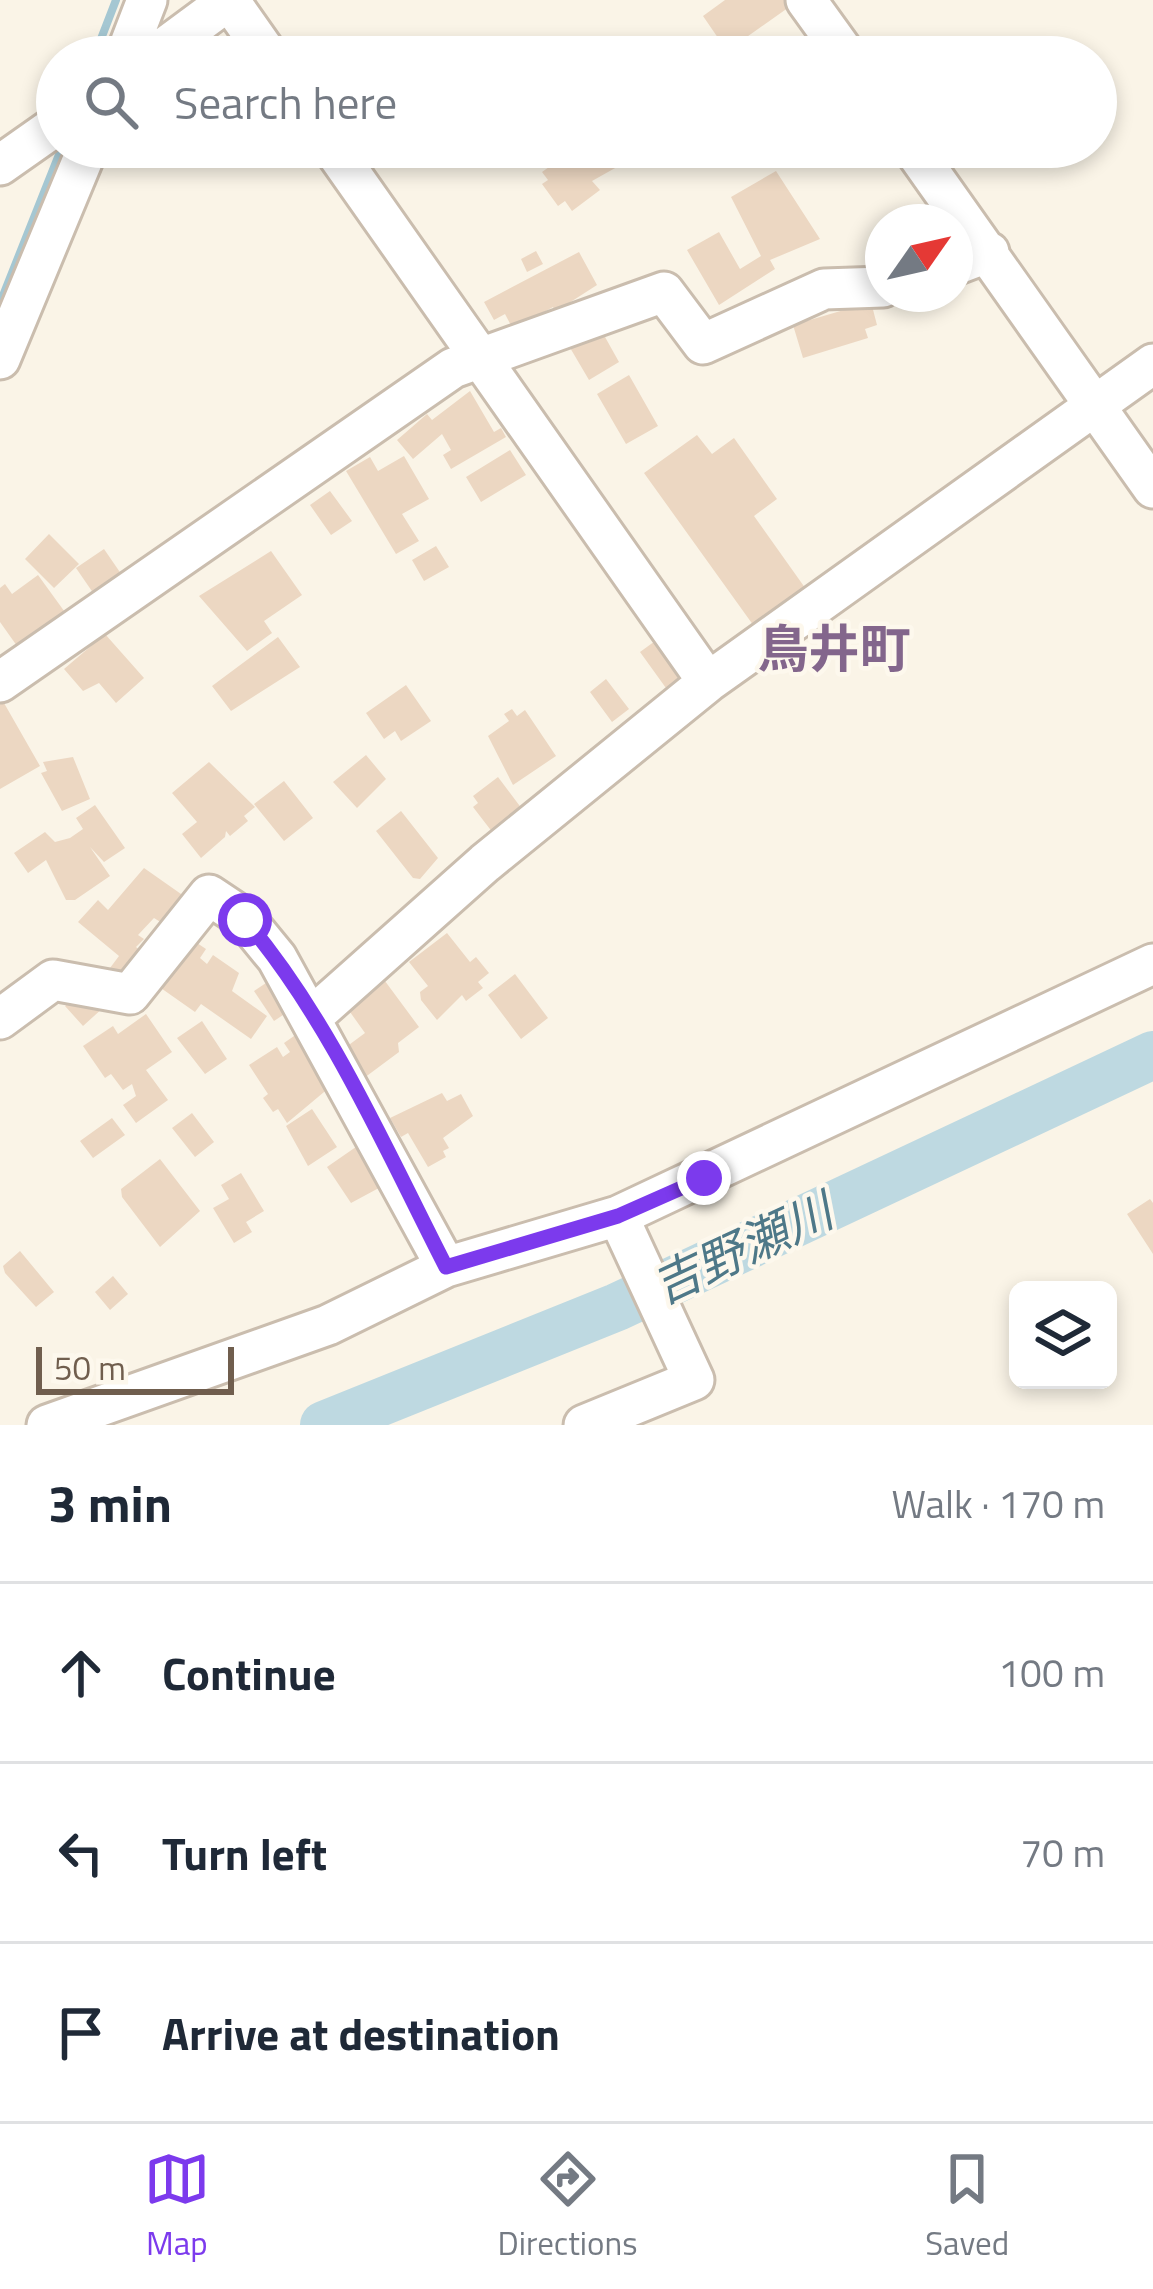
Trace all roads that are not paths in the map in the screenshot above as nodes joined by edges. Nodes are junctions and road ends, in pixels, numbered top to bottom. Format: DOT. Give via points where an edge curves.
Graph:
graph roads {
  1 [pos="147,0"];
  2 [pos="806,0"];
  3 [pos="132,36"];
  4 [pos="180,36"];
  5 [pos="254,36"];
  6 [pos="832,36"];
  7 [pos="36,140"];
  8 [pos="0,165"];
  9 [pos="79,168"];
  10 [pos="347,168"];
  11 [pos="924,168"];
  12 [pos="943,204"];
  13 [pos="973,260"];
  14 [pos="865,288"];
  15 [pos="0,359"];
  16 [pos="482,361"];
  17 [pos="1153,364"];
  18 [pos="1093,405"];
  19 [pos="1153,488"];
  20 [pos="0,682"];
  21 [pos="708,682"];
  22 [pos="1153,964"];
  23 [pos="313,1016"];
  24 [pos="0,1019"];
  25 [pos="618,1216"];
  26 [pos="446,1267"];
  27 [pos="47,1425"];
  28 [pos="584,1425"];
  1 -- 3 [label="street"];
  2 -- 6 [label="street"];
  4 -- 5 [label="street" via="229,0"];
  7 -- 8 [label="street"];
  9 -- 15 [label="street"];
  10 -- 16 [label="street"];
  11 -- 12 [label="street"];
  13 -- 18 [label="street"];
  14 -- 16 [label="street" via="824,289 703,344 664,292"];
  16 -- 20 [label="street" via="454,368"];
  16 -- 21 [label="street"];
  17 -- 18 [label="street"];
  18 -- 19 [label="street"];
  18 -- 21 [label="street"];
  21 -- 23 [label="street" via="485,862"];
  22 -- 25 [label="street"];
  23 -- 24 [label="street" via="245,920 208,895 130,994 52,980"];
  23 -- 26 [label="street"];
  25 -- 26 [label="street"];
  25 -- 28 [label="street" via="694,1380"];
  26 -- 27 [label="street" via="328,1325"];
}
